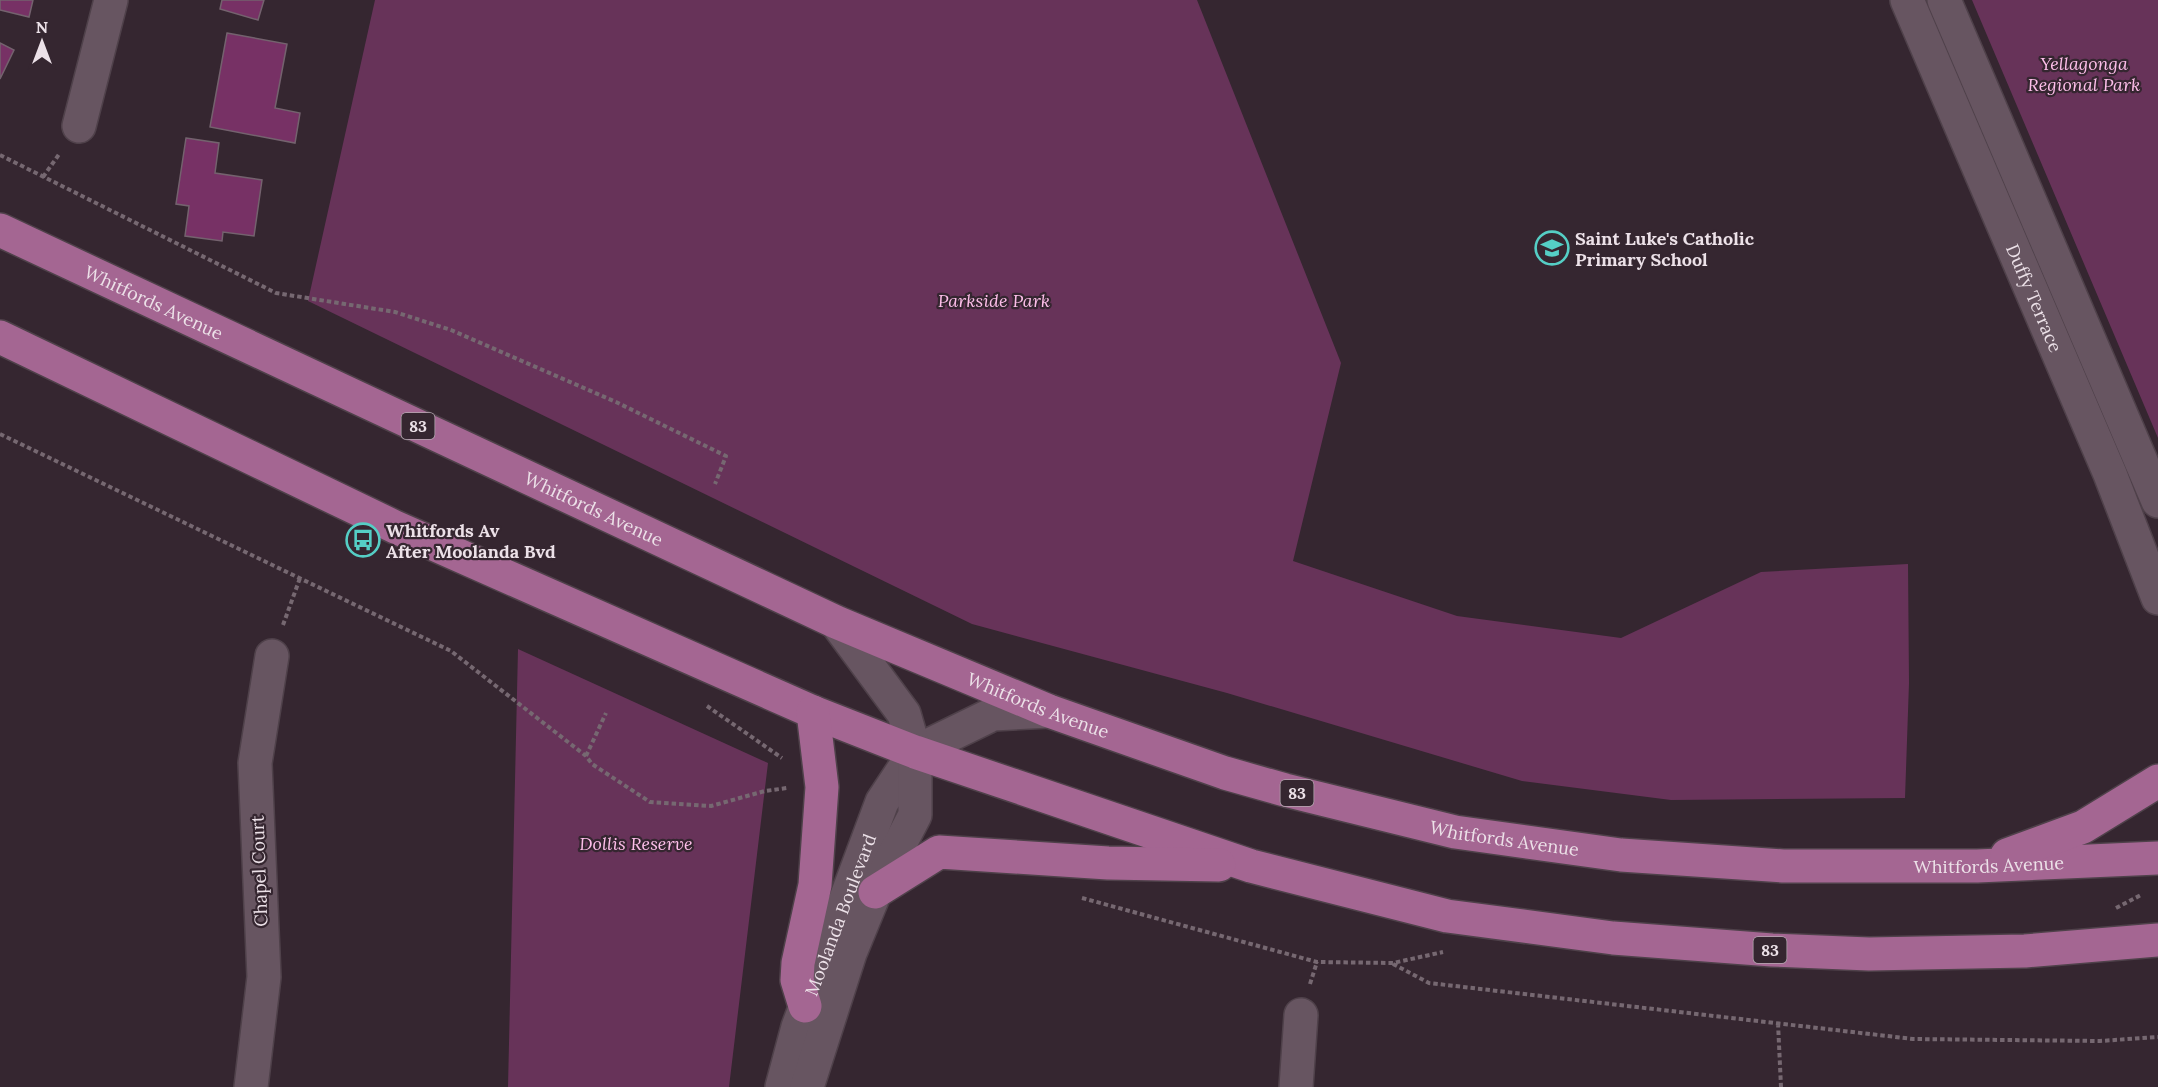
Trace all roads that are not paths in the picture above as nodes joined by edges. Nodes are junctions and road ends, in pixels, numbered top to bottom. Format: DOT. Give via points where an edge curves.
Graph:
graph roads {
  1 [pos="111,0"];
  2 [pos="1907,0"];
  3 [pos="1944,0"];
  4 [pos="79,126"];
  5 [pos="0,230"];
  6 [pos="0,337"];
  7 [pos="2158,501"];
  8 [pos="2158,598"];
  9 [pos="836,622"];
  10 [pos="272,656"];
  11 [pos="1049,711"];
  12 [pos="813,712"];
  13 [pos="915,752"];
  14 [pos="2158,781"];
  15 [pos="2153,858"];
  16 [pos="1251,866"];
  17 [pos="1977,866"];
  18 [pos="876,892"];
  19 [pos="2158,940"];
  20 [pos="805,1006"];
  21 [pos="1301,1015"];
  22 [pos="250,1087"];
  23 [pos="782,1087"];
  24 [pos="807,1087"];
  25 [pos="1296,1087"];
  1 -- 4 [label="street"];
  2 -- 8 [label="street, Duffy Terrace" via="2114,484"];
  3 -- 7 [label="street, Duffy Terrace"];
  5 -- 9 [label="main road, Whitfords Avenue / 83"];
  6 -- 12 [label="main road, 83" via="395,526"];
  9 -- 11 [label="main road, Whitfords Avenue / 83"];
  9 -- 13 [label="street, Moolanda Boulevard" via="904,714"];
  10 -- 22 [label="street, Chapel Court" via="255,763 264,977"];
  11 -- 13 [label="street" via="993,714"];
  11 -- 17 [label="main road, Whitfords Avenue / 83" via="1235,776 1455,832 1621,855 1783,866"];
  12 -- 13 [label="main road, 83"];
  12 -- 20 [label="main road" via="822,787 815,885 798,963 797,980"];
  13 -- 16 [label="main road, 83"];
  13 -- 18 [label="street, Moolanda Boulevard" via="915,815"];
  13 -- 20 [label="street, Moolanda Boulevard" via="882,802"];
  14 -- 17 [label="main road" via="2083,827"];
  15 -- 17 [label="main road, Whitfords Avenue / 83"];
  16 -- 18 [label="main road" via="1108,863 939,852"];
  16 -- 19 [label="main road, 83" via="1447,916 1613,938 1869,954 2025,951"];
  18 -- 24 [label="street, Moolanda Boulevard" via="850,953"];
  20 -- 23 [label="street, Moolanda Boulevard"];
  21 -- 25 [label="street"];
}
